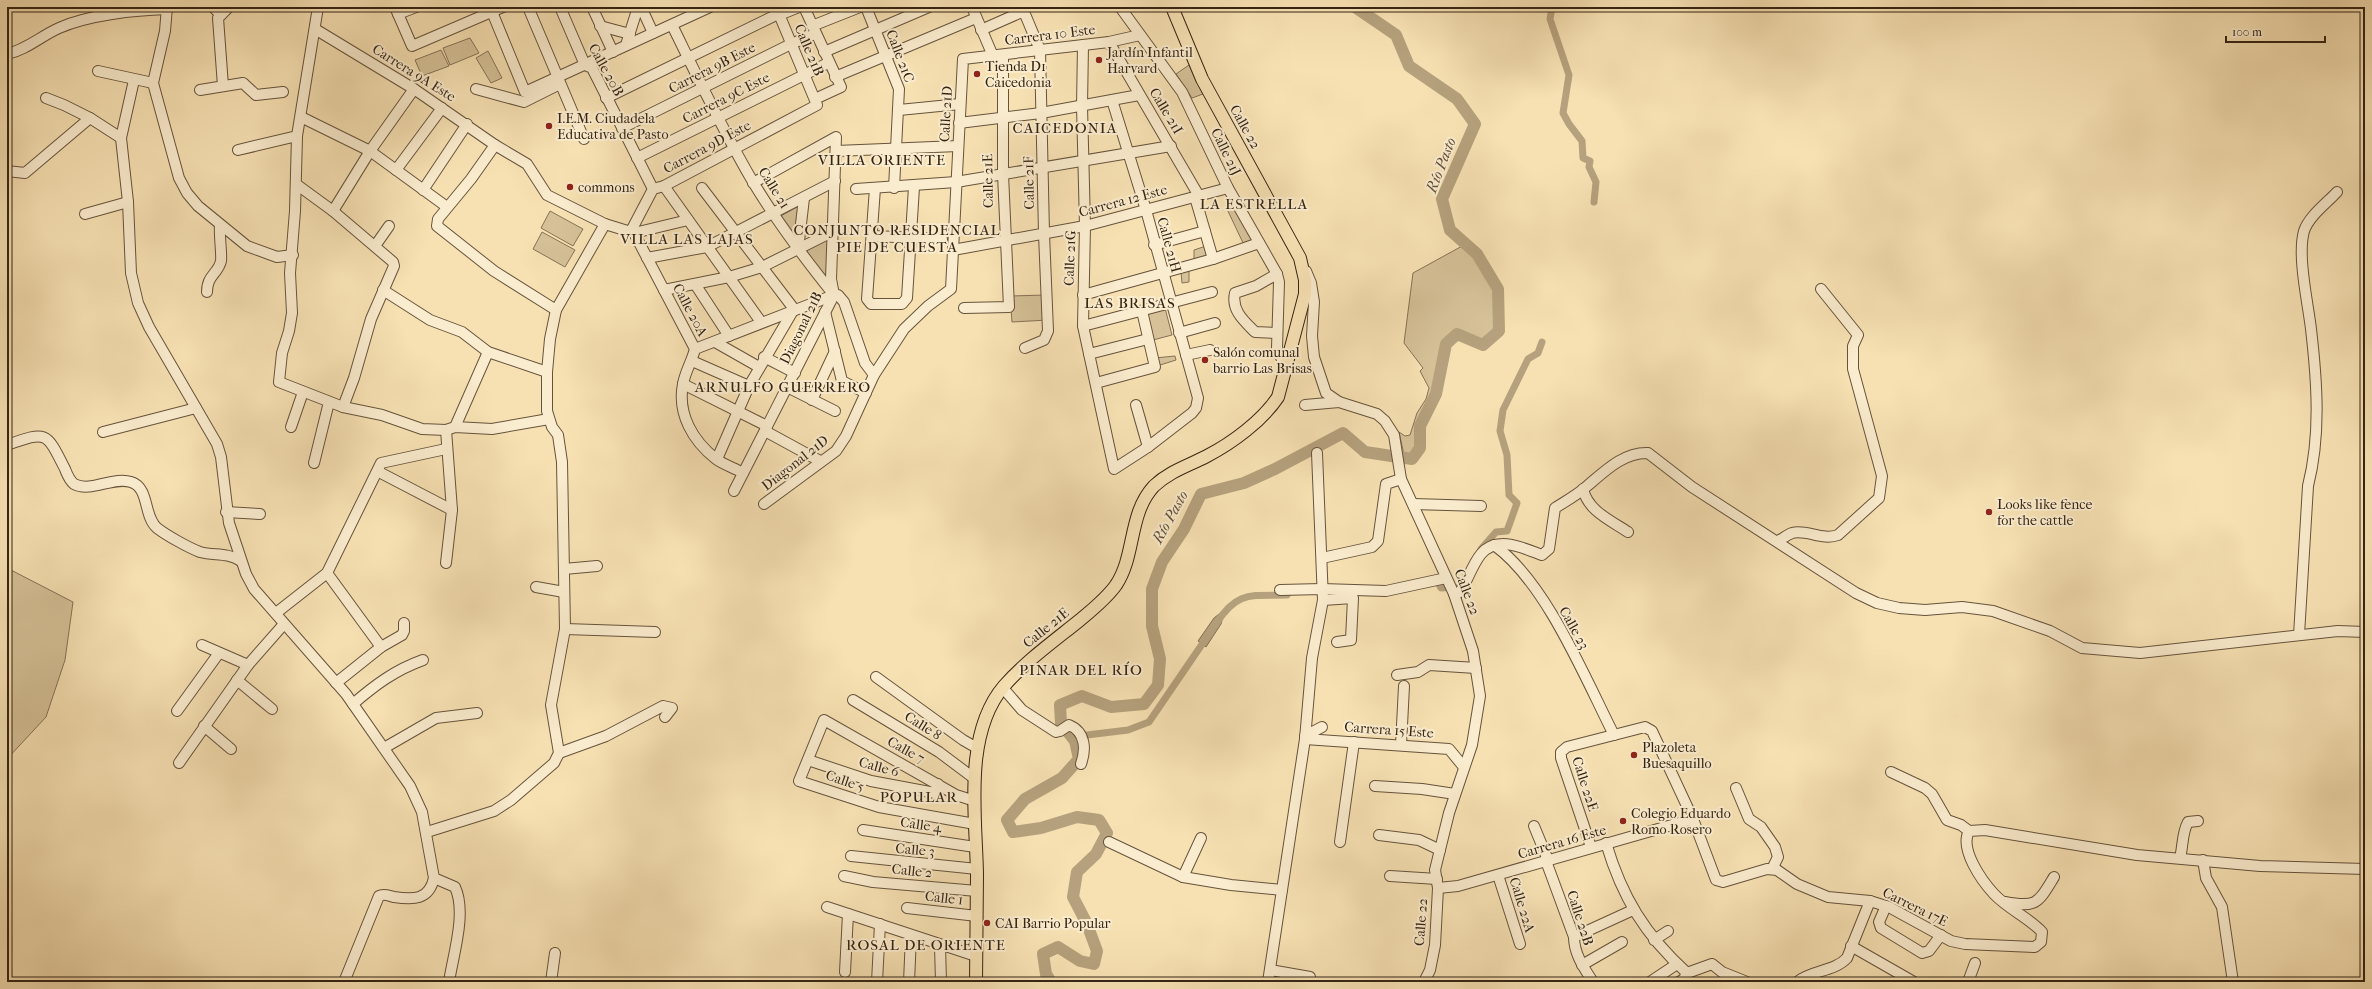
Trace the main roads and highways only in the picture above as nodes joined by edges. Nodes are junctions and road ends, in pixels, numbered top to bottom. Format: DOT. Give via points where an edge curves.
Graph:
graph roads {
  1 [pos="1172,7"];
  2 [pos="1185,466"];
  3 [pos="976,982"];
  1 -- 2 [label="main road, Calle 22" via="1202,79 1300,258 1305,280 1305,294 1278,397 1270,409 1223,446"];
  2 -- 3 [label="main road, Calle 21E" via="1169,473 1148,494 1135,524 1126,568 1104,600 1034,656 1003,688 982,729 975,779"];
}
